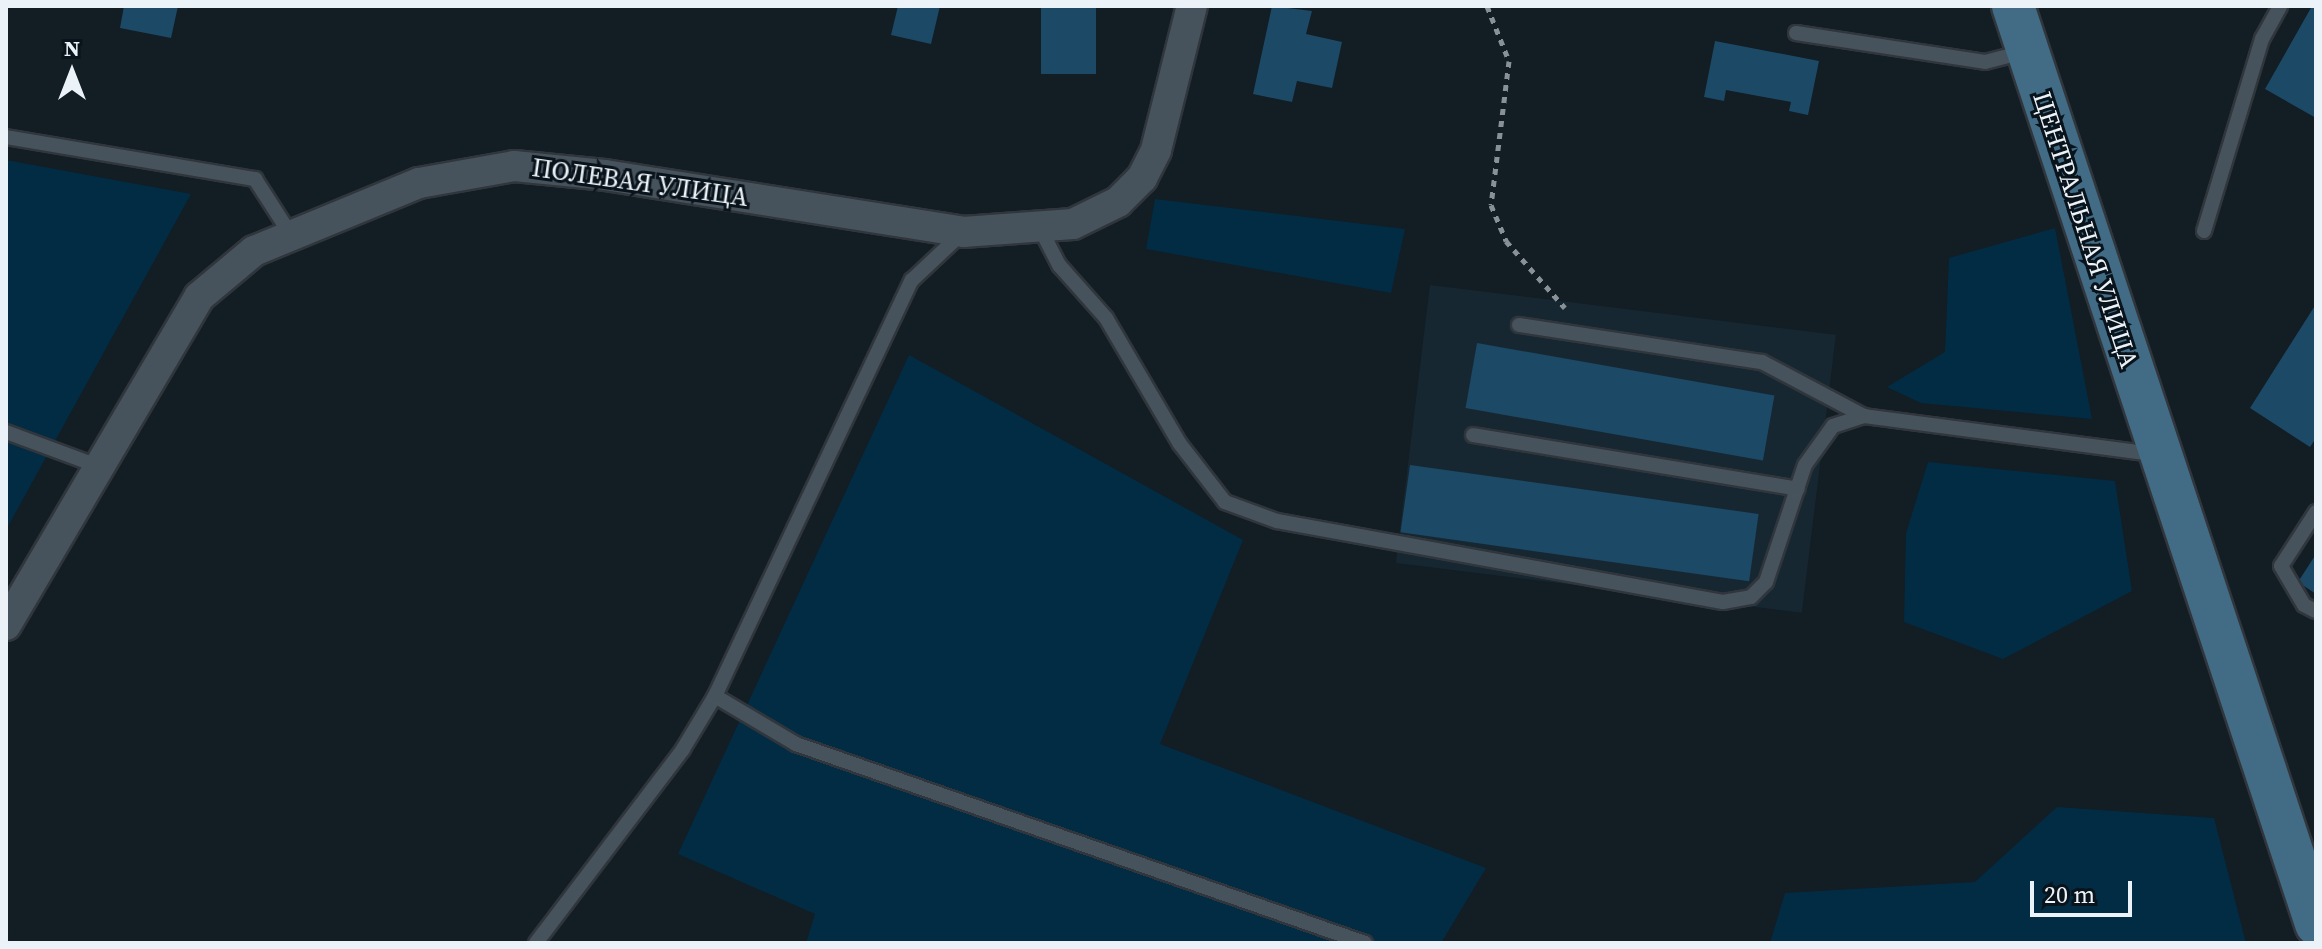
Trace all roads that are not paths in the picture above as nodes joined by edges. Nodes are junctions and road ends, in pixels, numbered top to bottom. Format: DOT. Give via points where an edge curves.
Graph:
graph roads {
  1 [pos="1192,6"];
  2 [pos="2013,6"];
  3 [pos="2280,6"];
  4 [pos="1796,33"];
  5 [pos="2027,52"];
  6 [pos="6,137"];
  7 [pos="1040,228"];
  8 [pos="2204,231"];
  9 [pos="963,232"];
  10 [pos="291,235"];
  11 [pos="1519,325"];
  12 [pos="1864,416"];
  13 [pos="6,432"];
  14 [pos="1473,435"];
  15 [pos="2158,455"];
  16 [pos="95,465"];
  17 [pos="1798,489"];
  18 [pos="2316,512"];
  19 [pos="2316,611"];
  20 [pos="6,625"];
  21 [pos="715,696"];
  22 [pos="2316,924"];
  23 [pos="536,943"];
  24 [pos="1365,943"];
  1 -- 7 [label="street, ПОЛЕВАЯ УЛИЦА" via="1156,150 1142,178 1118,202 1073,224"];
  2 -- 5 [label="street, ЦЕНТРАЛЬНАЯ УЛИЦА"];
  3 -- 8 [label="lane" via="2262,39"];
  4 -- 5 [label="lane" via="1985,62"];
  5 -- 15 [label="street, ЦЕНТРАЛЬНАЯ УЛИЦА"];
  6 -- 10 [label="lane" via="255,179"];
  7 -- 9 [label="street, ПОЛЕВАЯ УЛИЦА"];
  7 -- 17 [label="lane" via="1059,265 1106,318 1180,444 1225,502 1277,521 1723,602 1751,597 1766,582"];
  9 -- 10 [label="street, ПОЛЕВАЯ УЛИЦА" via="605,175 514,166 419,183"];
  9 -- 21 [label="lane" via="937,253 906,292"];
  10 -- 16 [label="street, ПОЛЕВАЯ УЛИЦА" via="254,251 199,297"];
  11 -- 12 [label="lane" via="1762,362"];
  12 -- 15 [label="lane"];
  12 -- 17 [label="lane" via="1833,426 1805,465"];
  13 -- 16 [label="lane"];
  14 -- 17 [label="lane"];
  15 -- 22 [label="street, ЦЕНТРАЛЬНАЯ УЛИЦА"];
  16 -- 20 [label="street, ПОЛЕВАЯ УЛИЦА"];
  18 -- 19 [label="lane" via="2281,566 2304,605"];
  21 -- 23 [label="lane" via="665,774"];
  21 -- 24 [label="lane" via="796,744"];
}
